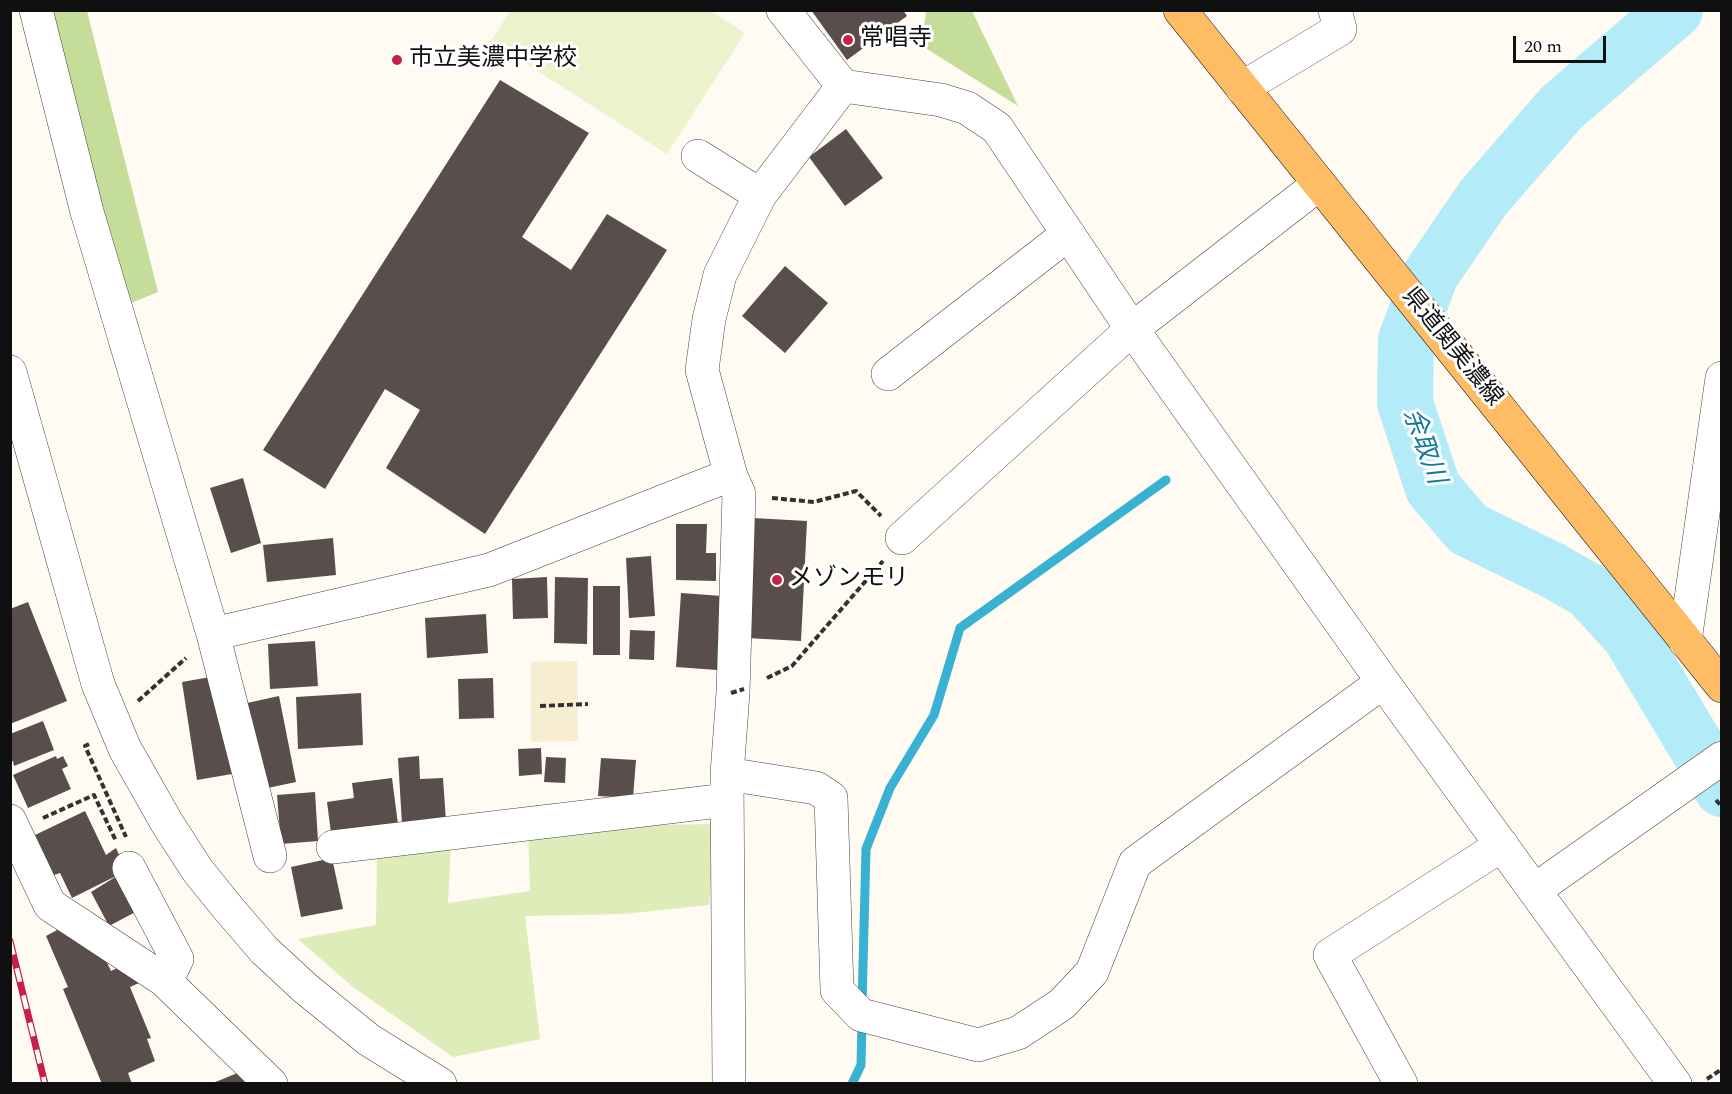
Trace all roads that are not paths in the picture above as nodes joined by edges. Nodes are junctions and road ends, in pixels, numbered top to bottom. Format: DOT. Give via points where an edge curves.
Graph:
graph roads {
  1 [pos="36,10"];
  2 [pos="783,10"];
  3 [pos="1180,10"];
  4 [pos="1335,10"];
  5 [pos="843,86"];
  6 [pos="1242,88"];
  7 [pos="699,156"];
  8 [pos="1319,184"];
  9 [pos="760,195"];
  10 [pos="1068,234"];
  11 [pos="1132,329"];
  12 [pos="10,372"];
  13 [pos="888,374"];
  14 [pos="1722,378"];
  15 [pos="726,484"];
  16 [pos="902,538"];
  17 [pos="213,634"];
  18 [pos="1685,641"];
  19 [pos="1383,682"];
  20 [pos="1722,686"];
  21 [pos="1711,766"];
  22 [pos="727,787"];
  23 [pos="13,826"];
  24 [pos="1502,845"];
  25 [pos="333,847"];
  26 [pos="270,856"];
  27 [pos="129,868"];
  28 [pos="1535,890"];
  29 [pos="166,982"];
  30 [pos="271,1083"];
  31 [pos="440,1083"];
  32 [pos="729,1083"];
  33 [pos="1401,1083"];
  34 [pos="1675,1083"];
  1 -- 17 [label="street" via="87,212"];
  2 -- 5 [label="street"];
  3 -- 6 [label="main road, 県道関美濃線"];
  4 -- 6 [label="street" via="1340,29"];
  5 -- 9 [label="street"];
  5 -- 10 [label="street" via="941,100 967,108 996,128"];
  6 -- 8 [label="main road, 県道関美濃線"];
  7 -- 9 [label="street"];
  8 -- 11 [label="street"];
  8 -- 18 [label="main road, 県道関美濃線"];
  9 -- 15 [label="street" via="720,275 702,370"];
  10 -- 11 [label="street"];
  10 -- 13 [label="street"];
  11 -- 16 [label="street"];
  11 -- 19 [label="street"];
  12 -- 31 [label="street" via="98,684 125,749 167,823 192,861 264,950 369,1040"];
  14 -- 18 [label="street"];
  15 -- 17 [label="street" via="489,570"];
  15 -- 22 [label="street" via="733,693"];
  17 -- 26 [label="street"];
  18 -- 20 [label="main road, 県道関美濃線"];
  19 -- 22 [label="street" via="1135,863 1092,972 1062,1004 1018,1033 978,1045 872,1018 837,990 831,798 816,788"];
  19 -- 24 [label="street"];
  21 -- 28 [label="street"];
  22 -- 25 [label="street"];
  22 -- 32 [label="street"];
  23 -- 29 [label="street" via="50,905"];
  24 -- 28 [label="street"];
  24 -- 33 [label="street" via="1330,955"];
  27 -- 29 [label="street" via="177,960"];
  28 -- 34 [label="street"];
  29 -- 30 [label="street"];
}
